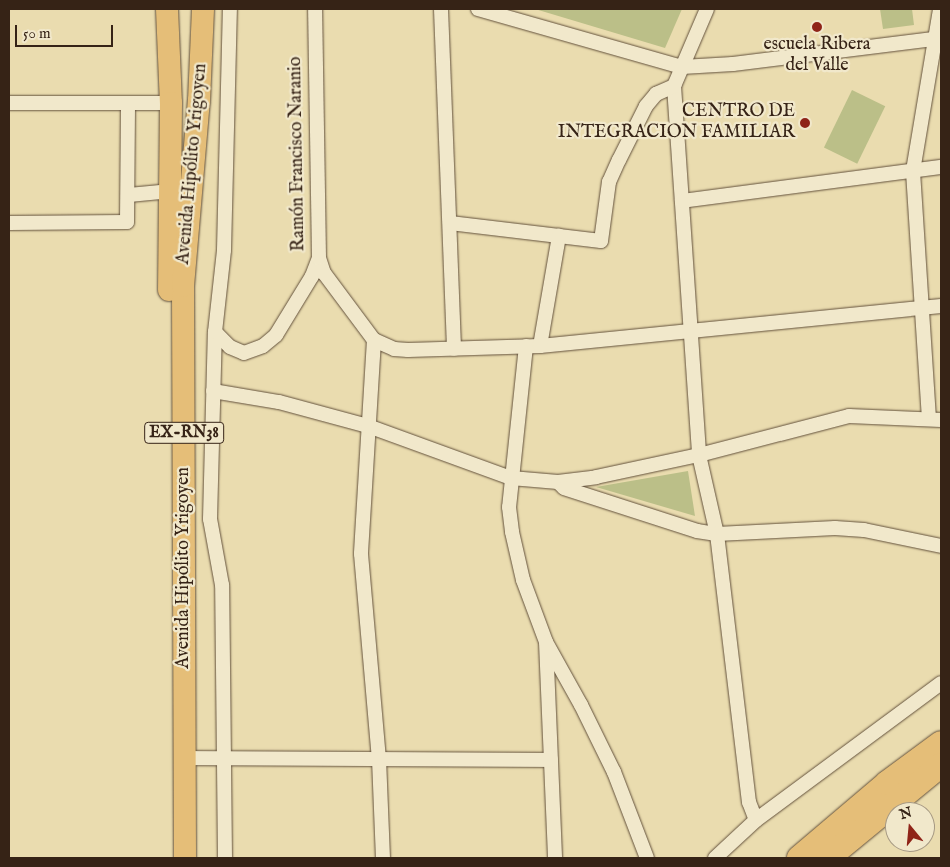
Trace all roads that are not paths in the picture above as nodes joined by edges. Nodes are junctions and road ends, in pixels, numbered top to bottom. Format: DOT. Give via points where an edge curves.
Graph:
graph roads {
  1 [pos="167,9"];
  2 [pos="203,9"];
  3 [pos="230,9"];
  4 [pos="315,9"];
  5 [pos="440,9"];
  6 [pos="478,9"];
  7 [pos="706,9"];
  8 [pos="940,9"];
  9 [pos="938,38"];
  10 [pos="682,67"];
  11 [pos="674,86"];
  12 [pos="9,103"];
  13 [pos="128,103"];
  14 [pos="171,103"];
  15 [pos="941,167"];
  16 [pos="913,171"];
  17 [pos="171,191"];
  18 [pos="129,195"];
  19 [pos="682,201"];
  20 [pos="9,223"];
  21 [pos="450,223"];
  22 [pos="559,236"];
  23 [pos="319,258"];
  24 [pos="941,306"];
  25 [pos="922,308"];
  26 [pos="689,330"];
  27 [pos="215,332"];
  28 [pos="374,340"];
  29 [pos="533,346"];
  30 [pos="454,349"];
  31 [pos="213,391"];
  32 [pos="935,419"];
  33 [pos="368,426"];
  34 [pos="699,455"];
  35 [pos="511,478"];
  36 [pos="558,482"];
  37 [pos="717,534"];
  38 [pos="941,546"];
  39 [pos="546,642"];
  40 [pos="941,683"];
  41 [pos="941,743"];
  42 [pos="223,757"];
  43 [pos="185,758"];
  44 [pos="379,759"];
  45 [pos="551,760"];
  46 [pos="941,765"];
  47 [pos="941,772"];
  48 [pos="887,783"];
  49 [pos="909,802"];
  50 [pos="756,820"];
  51 [pos="885,824"];
  52 [pos="169,858"];
  53 [pos="185,858"];
  54 [pos="225,858"];
  55 [pos="383,858"];
  56 [pos="555,858"];
  57 [pos="647,858"];
  58 [pos="715,858"];
  59 [pos="788,858"];
  60 [pos="799,858"];
  61 [pos="828,858"];
  62 [pos="845,858"];
  1 -- 14 [label="main road, Avenida Hipólito Yrigoyen / EX-RN38"];
  2 -- 43 [label="main road, Avenida Hipólito Yrigoyen / EX-RN38" via="199,101 182,286"];
  3 -- 27 [label="street" via="224,250"];
  4 -- 23 [label="street, Ramón Francisco Naranio"];
  5 -- 21 [label="street"];
  6 -- 10 [label="street"];
  7 -- 10 [label="street"];
  8 -- 9 [label="street"];
  9 -- 10 [label="street" via="733,64"];
  9 -- 16 [label="street"];
  10 -- 11 [label="street"];
  11 -- 19 [label="street"];
  11 -- 22 [label="street" via="656,94 646,106 619,160 609,182 601,241"];
  12 -- 13 [label="street"];
  13 -- 14 [label="street"];
  13 -- 18 [label="street"];
  14 -- 17 [label="main road, Avenida Hipólito Yrigoyen / EX-RN38"];
  15 -- 16 [label="street"];
  16 -- 19 [label="street"];
  16 -- 25 [label="street"];
  17 -- 18 [label="street"];
  17 -- 52 [label="main road, Avenida Hipólito Yrigoyen / EX-RN38"];
  18 -- 20 [label="street" via="127,222"];
  19 -- 26 [label="street"];
  21 -- 22 [label="street"];
  21 -- 30 [label="street"];
  22 -- 29 [label="street"];
  23 -- 27 [label="street, Ramón Francisco Naranio" via="312,276 276,335 263,346 244,353 230,347"];
  23 -- 28 [label="street" via="324,273"];
  24 -- 25 [label="street"];
  25 -- 26 [label="street"];
  25 -- 32 [label="street"];
  26 -- 29 [label="street"];
  26 -- 34 [label="street"];
  27 -- 31 [label="street"];
  28 -- 30 [label="street" via="394,349"];
  28 -- 33 [label="street"];
  29 -- 30 [label="street"];
  29 -- 35 [label="street"];
  31 -- 33 [label="street" via="279,402"];
  31 -- 42 [label="street" via="210,519 222,585"];
  32 -- 34 [label="street" via="849,416"];
  33 -- 35 [label="street"];
  33 -- 44 [label="street" via="361,554"];
  34 -- 36 [label="street"];
  34 -- 37 [label="street"];
  35 -- 36 [label="street"];
  35 -- 39 [label="street" via="509,506 512,532 523,580"];
  36 -- 37 [label="street" via="564,488 696,531"];
  37 -- 38 [label="street" via="835,528 864,530"];
  37 -- 50 [label="street" via="749,802"];
  39 -- 45 [label="street"];
  39 -- 57 [label="street" via="614,772"];
  40 -- 50 [label="street"];
  41 -- 48 [label="highway"];
  42 -- 43 [label="street"];
  42 -- 44 [label="street"];
  42 -- 54 [label="street"];
  43 -- 53 [label="main road, Avenida Hipólito Yrigoyen / EX-RN38"];
  44 -- 45 [label="street"];
  44 -- 55 [label="street"];
  45 -- 56 [label="street"];
  46 -- 61 [label="highway"];
  47 -- 49 [label="highway"];
  48 -- 59 [label="highway"];
  48 -- 60 [label="highway"];
  50 -- 58 [label="street"];
  51 -- 62 [label="highway"];
}
